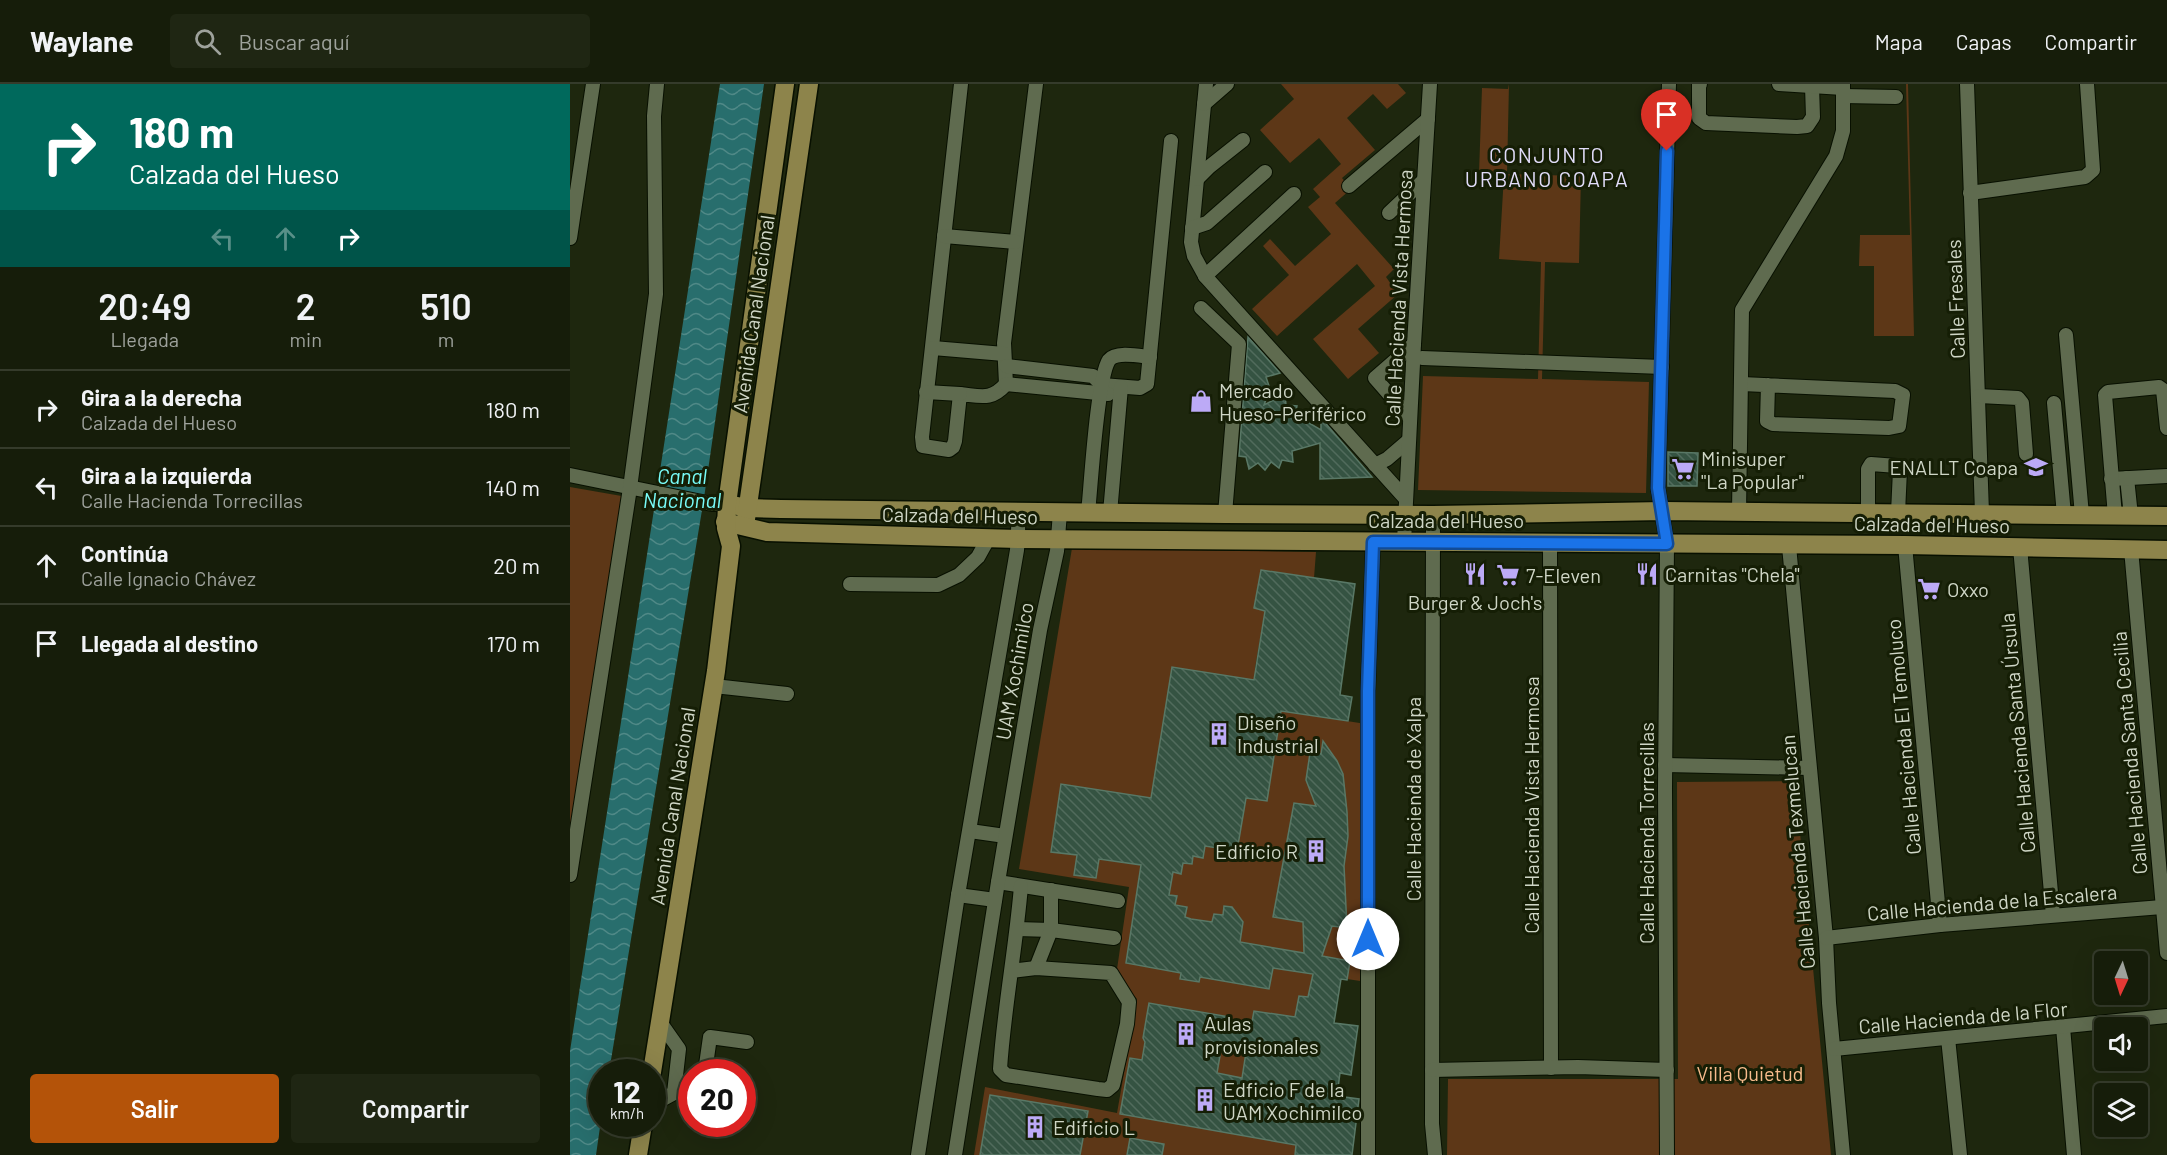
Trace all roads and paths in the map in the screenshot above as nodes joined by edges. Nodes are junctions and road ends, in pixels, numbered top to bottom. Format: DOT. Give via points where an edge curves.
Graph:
graph roads {
  1 [pos="593,84"];
  2 [pos="657,84"];
  3 [pos="785,84"];
  4 [pos="809,84"];
  5 [pos="961,84"];
  6 [pos="1036,84"];
  7 [pos="1206,84"];
  8 [pos="1227,84"];
  9 [pos="1430,84"];
  10 [pos="1669,84"];
  11 [pos="1700,84"];
  12 [pos="1779,84"];
  13 [pos="1967,84"];
  14 [pos="2087,84"];
  15 [pos="1812,86"];
  16 [pos="1843,89"];
  17 [pos="1896,97"];
  18 [pos="1204,104"];
  19 [pos="1428,119"];
  20 [pos="1243,140"];
  21 [pos="1171,141"];
  22 [pos="1265,172"];
  23 [pos="1197,179"];
  24 [pos="1424,180"];
  25 [pos="1349,186"];
  26 [pos="1970,193"];
  27 [pos="1294,194"];
  28 [pos="1389,213"];
  29 [pos="1192,228"];
  30 [pos="944,236"];
  31 [pos="570,238"];
  32 [pos="1016,242"];
  33 [pos="1205,276"];
  34 [pos="1202,308"];
  35 [pos="2066,335"];
  36 [pos="1414,344"];
  37 [pos="933,348"];
  38 [pos="1150,357"];
  39 [pos="1422,358"];
  40 [pos="1005,360"];
  41 [pos="1662,368"];
  42 [pos="1006,384"];
  43 [pos="1742,384"];
  44 [pos="1768,385"];
  45 [pos="1101,389"];
  46 [pos="1121,391"];
  47 [pos="927,392"];
  48 [pos="960,394"];
  49 [pos="1979,396"];
  50 [pos="2054,403"];
  51 [pos="1410,418"];
  52 [pos="2167,428"];
  53 [pos="1408,441"];
  54 [pos="2026,454"];
  55 [pos="1375,465"];
  56 [pos="754,468"];
  57 [pos="570,475"];
  58 [pos="2167,476"];
  59 [pos="2127,478"];
  60 [pos="2111,479"];
  61 [pos="630,488"];
  62 [pos="1405,506"];
  63 [pos="717,508"];
  64 [pos="748,508"];
  65 [pos="781,509"];
  66 [pos="1019,511"];
  67 [pos="1662,511"];
  68 [pos="1059,512"];
  69 [pos="1739,512"];
  70 [pos="1868,512"];
  71 [pos="1088,513"];
  72 [pos="1110,513"];
  73 [pos="1898,513"];
  74 [pos="1982,513"];
  75 [pos="1225,514"];
  76 [pos="1433,515"];
  77 [pos="2073,515"];
  78 [pos="2123,516"];
  79 [pos="2167,516"];
  80 [pos="745,527"];
  81 [pos="988,539"];
  82 [pos="1018,539"];
  83 [pos="1058,540"];
  84 [pos="1373,542"];
  85 [pos="1404,542"];
  86 [pos="1433,542"];
  87 [pos="1550,543"];
  88 [pos="1667,544"];
  89 [pos="1905,545"];
  90 [pos="731,546"];
  91 [pos="1789,546"];
  92 [pos="2020,547"];
  93 [pos="2131,549"];
  94 [pos="2167,550"];
  95 [pos="850,584"];
  96 [pos="714,686"];
  97 [pos="788,694"];
  98 [pos="1665,765"];
  99 [pos="1809,768"];
  100 [pos="970,831"];
  101 [pos="1005,836"];
  102 [pos="570,874"];
  103 [pos="998,882"];
  104 [pos="1021,886"];
  105 [pos="1051,890"];
  106 [pos="958,895"];
  107 [pos="995,900"];
  108 [pos="1118,901"];
  109 [pos="2162,907"];
  110 [pos="2053,915"];
  111 [pos="1940,925"];
  112 [pos="1017,929"];
  113 [pos="1051,930"];
  114 [pos="1113,938"];
  115 [pos="1826,938"];
  116 [pos="2167,953"];
  117 [pos="1036,968"];
  118 [pos="1011,971"];
  119 [pos="2167,1016"];
  120 [pos="660,1022"];
  121 [pos="2063,1027"];
  122 [pos="1948,1038"];
  123 [pos="747,1042"];
  124 [pos="1834,1049"];
  125 [pos="654,1059"];
  126 [pos="707,1059"];
  127 [pos="1551,1068"];
  128 [pos="1432,1070"];
  129 [pos="1667,1070"];
  130 [pos="677,1072"];
  131 [pos="666,1098"];
  132 [pos="918,1155"];
  133 [pos="955,1155"];
  134 [pos="1368,1155"];
  135 [pos="1435,1155"];
  136 [pos="1667,1155"];
  137 [pos="1843,1155"];
  138 [pos="1960,1155"];
  139 [pos="2074,1155"];
  1 -- 31 [label="street"];
  2 -- 61 [label="street" via="656,294"];
  3 -- 63 [label="main road, Avenida Canal Nacional"];
  4 -- 56 [label="main road, Avenida Canal Nacional"];
  5 -- 30 [label="street"];
  6 -- 32 [label="street"];
  7 -- 18 [label="street"];
  8 -- 18 [label="street"];
  9 -- 19 [label="street, Calle Hacienda Vista Hermosa"];
  10 -- 41 [label="street, Calle Hacienda Torrecillas"];
  11 -- 15 [label="street" via="1699,118 1706,123 1797,126 1807,126 1813,117"];
  12 -- 15 [label="street"];
  13 -- 26 [label="street, Calle Fresales"];
  14 -- 26 [label="street" via="2093,170 2085,177"];
  15 -- 16 [label="street"];
  16 -- 17 [label="street"];
  16 -- 43 [label="street" via="1843,131 1836,156 1742,310"];
  18 -- 23 [label="street"];
  19 -- 24 [label="street, Calle Hacienda Vista Hermosa"];
  19 -- 25 [label="street"];
  20 -- 23 [label="street"];
  21 -- 38 [label="street"];
  22 -- 29 [label="street" via="1207,223"];
  23 -- 29 [label="street"];
  24 -- 28 [label="street"];
  24 -- 36 [label="street, Calle Hacienda Vista Hermosa"];
  26 -- 49 [label="street, Calle Fresales"];
  27 -- 33 [label="street"];
  29 -- 33 [label="street" via="1192,250"];
  30 -- 32 [label="street"];
  30 -- 37 [label="street"];
  32 -- 40 [label="street"];
  33 -- 55 [label="street"];
  34 -- 75 [label="street" via="1239,344"];
  35 -- 77 [label="street"];
  36 -- 51 [label="street, Calle Hacienda Vista Hermosa"];
  36 -- 51 [label="street" via="1375,378"];
  37 -- 40 [label="street" via="967,350"];
  37 -- 47 [label="street"];
  38 -- 45 [label="street" via="1116,355 1109,360"];
  38 -- 46 [label="street" via="1148,384"];
  39 -- 41 [label="street"];
  40 -- 42 [label="street"];
  40 -- 45 [label="street" via="1093,376"];
  41 -- 67 [label="street, Calle Hacienda Torrecillas" via="1658,488"];
  42 -- 45 [label="street"];
  42 -- 48 [label="street" via="990,397"];
  43 -- 44 [label="street"];
  43 -- 69 [label="street"];
  44 -- 44 [label="street" via="1895,391 1903,395 1899,426 1773,424 1767,421"];
  45 -- 46 [label="street"];
  45 -- 71 [label="street"];
  46 -- 72 [label="street"];
  47 -- 48 [label="street"];
  47 -- 48 [label="street" via="923,446 950,450 955,441"];
  49 -- 54 [label="street" via="2018,398 2022,403"];
  49 -- 74 [label="street, Calle Fresales"];
  50 -- 77 [label="street"];
  51 -- 53 [label="street, Calle Hacienda Vista Hermosa"];
  52 -- 60 [label="street" via="2163,390 2159,387 2108,392 2105,395"];
  53 -- 55 [label="street"];
  53 -- 62 [label="street, Calle Hacienda Vista Hermosa"];
  55 -- 62 [label="street"];
  56 -- 64 [label="main road, Avenida Canal Nacional"];
  56 -- 65 [label="main road" via="762,494"];
  57 -- 61 [label="street"];
  58 -- 59 [label="street"];
  59 -- 60 [label="street"];
  59 -- 78 [label="street"];
  60 -- 78 [label="street"];
  61 -- 63 [label="street"];
  61 -- 102 [label="street"];
  62 -- 75 [label="main road, Calzada del Hueso"];
  62 -- 76 [label="main road, Calzada del Hueso"];
  62 -- 85 [label="street, Calle Hacienda Vista Hermosa"];
  63 -- 64 [label="main road, Calzada del Hueso"];
  63 -- 80 [label="main road, Calzada del Hueso"];
  63 -- 90 [label="main road, Avenida Canal Nacional"];
  64 -- 65 [label="main road, Calzada del Hueso"];
  64 -- 80 [label="main road, Avenida Canal Nacional"];
  65 -- 66 [label="main road, Calzada del Hueso"];
  66 -- 68 [label="main road, Calzada del Hueso"];
  66 -- 82 [label="street, UAM Xochimilco"];
  67 -- 69 [label="main road, Calzada del Hueso"];
  67 -- 76 [label="main road, Calzada del Hueso"];
  67 -- 88 [label="street, Calle Hacienda Torrecillas"];
  68 -- 71 [label="main road, Calzada del Hueso"];
  68 -- 83 [label="street, UAM Xochimilco"];
  69 -- 70 [label="main road, Calzada del Hueso"];
  70 -- 73 [label="main road, Calzada del Hueso"];
  70 -- 73 [label="street" via="1871,464 1897,466 1900,470"];
  71 -- 72 [label="main road, Calzada del Hueso"];
  72 -- 75 [label="main road, Calzada del Hueso"];
  73 -- 74 [label="main road, Calzada del Hueso"];
  74 -- 77 [label="main road, Calzada del Hueso"];
  76 -- 86 [label="street, Calle Hacienda de Xalpa"];
  77 -- 78 [label="main road, Calzada del Hueso"];
  78 -- 79 [label="main road, Calzada del Hueso"];
  80 -- 81 [label="main road, Calzada del Hueso" via="767,532"];
  80 -- 90 [label="main road, Avenida Canal Nacional"];
  81 -- 82 [label="main road, Calzada del Hueso"];
  81 -- 95 [label="street" via="978,557 959,575 938,585"];
  82 -- 83 [label="main road, Calzada del Hueso"];
  82 -- 100 [label="street, UAM Xochimilco"];
  83 -- 84 [label="main road, Calzada del Hueso"];
  83 -- 101 [label="street, UAM Xochimilco"];
  84 -- 85 [label="main road, Calzada del Hueso"];
  84 -- 134 [label="street" via="1368,691"];
  85 -- 86 [label="main road, Calzada del Hueso"];
  86 -- 87 [label="main road, Calzada del Hueso"];
  86 -- 128 [label="street, Calle Hacienda de Xalpa"];
  87 -- 88 [label="main road, Calzada del Hueso"];
  87 -- 127 [label="street, Calle Hacienda Vista Hermosa"];
  88 -- 91 [label="main road, Calzada del Hueso"];
  88 -- 98 [label="street, Calle Hacienda Torrecillas"];
  89 -- 91 [label="main road, Calzada del Hueso"];
  89 -- 92 [label="main road, Calzada del Hueso"];
  89 -- 111 [label="street, Calle Hacienda El Temoluco"];
  90 -- 96 [label="main road, Avenida Canal Nacional"];
  91 -- 99 [label="street, Calle Hacienda Texmelucan"];
  92 -- 93 [label="main road, Calzada del Hueso"];
  92 -- 110 [label="street, Calle Hacienda Santa Úrsula"];
  93 -- 94 [label="main road, Calzada del Hueso"];
  93 -- 109 [label="street, Calle Hacienda Santa Cecilia"];
  96 -- 97 [label="street"];
  96 -- 120 [label="main road, Avenida Canal Nacional"];
  98 -- 99 [label="street"];
  98 -- 129 [label="street, Calle Hacienda Torrecillas"];
  99 -- 115 [label="street, Calle Hacienda Texmelucan"];
  100 -- 101 [label="street"];
  100 -- 106 [label="street, UAM Xochimilco"];
  101 -- 103 [label="street, UAM Xochimilco"];
  103 -- 104 [label="street"];
  103 -- 107 [label="street, UAM Xochimilco"];
  104 -- 105 [label="street"];
  104 -- 112 [label="street"];
  105 -- 108 [label="street"];
  105 -- 113 [label="street"];
  106 -- 107 [label="street"];
  106 -- 132 [label="street, UAM Xochimilco"];
  107 -- 133 [label="street, UAM Xochimilco"];
  109 -- 110 [label="street, Calle Hacienda de la Escalera"];
  109 -- 116 [label="street, Calle Hacienda Santa Cecilia"];
  110 -- 111 [label="street, Calle Hacienda de la Escalera"];
  111 -- 115 [label="street, Calle Hacienda de la Escalera"];
  112 -- 113 [label="street"];
  112 -- 118 [label="street"];
  113 -- 114 [label="street"];
  113 -- 117 [label="street"];
  115 -- 124 [label="street, Calle Hacienda Texmelucan"];
  117 -- 118 [label="street"];
  117 -- 118 [label="street" via="1111,973 1122,988 1129,1002 1127,1024 1113,1085 1107,1090 1006,1075 1000,1069"];
  119 -- 121 [label="street, Calle Hacienda de la Flor"];
  120 -- 125 [label="main road, Avenida Canal Nacional"];
  120 -- 130 [label="street" via="679,1049"];
  121 -- 122 [label="street, Calle Hacienda de la Flor"];
  121 -- 139 [label="street"];
  122 -- 124 [label="street, Calle Hacienda de la Flor"];
  122 -- 138 [label="street"];
  123 -- 126 [label="street" via="710,1037"];
  124 -- 137 [label="street, Calle Hacienda Texmelucan"];
  127 -- 128 [label="street"];
  127 -- 129 [label="street"];
  128 -- 135 [label="street, Calle Hacienda de Xalpa"];
  129 -- 136 [label="street, Calle Hacienda Torrecillas"];
  130 -- 131 [label="street" via="674,1093"];
}
